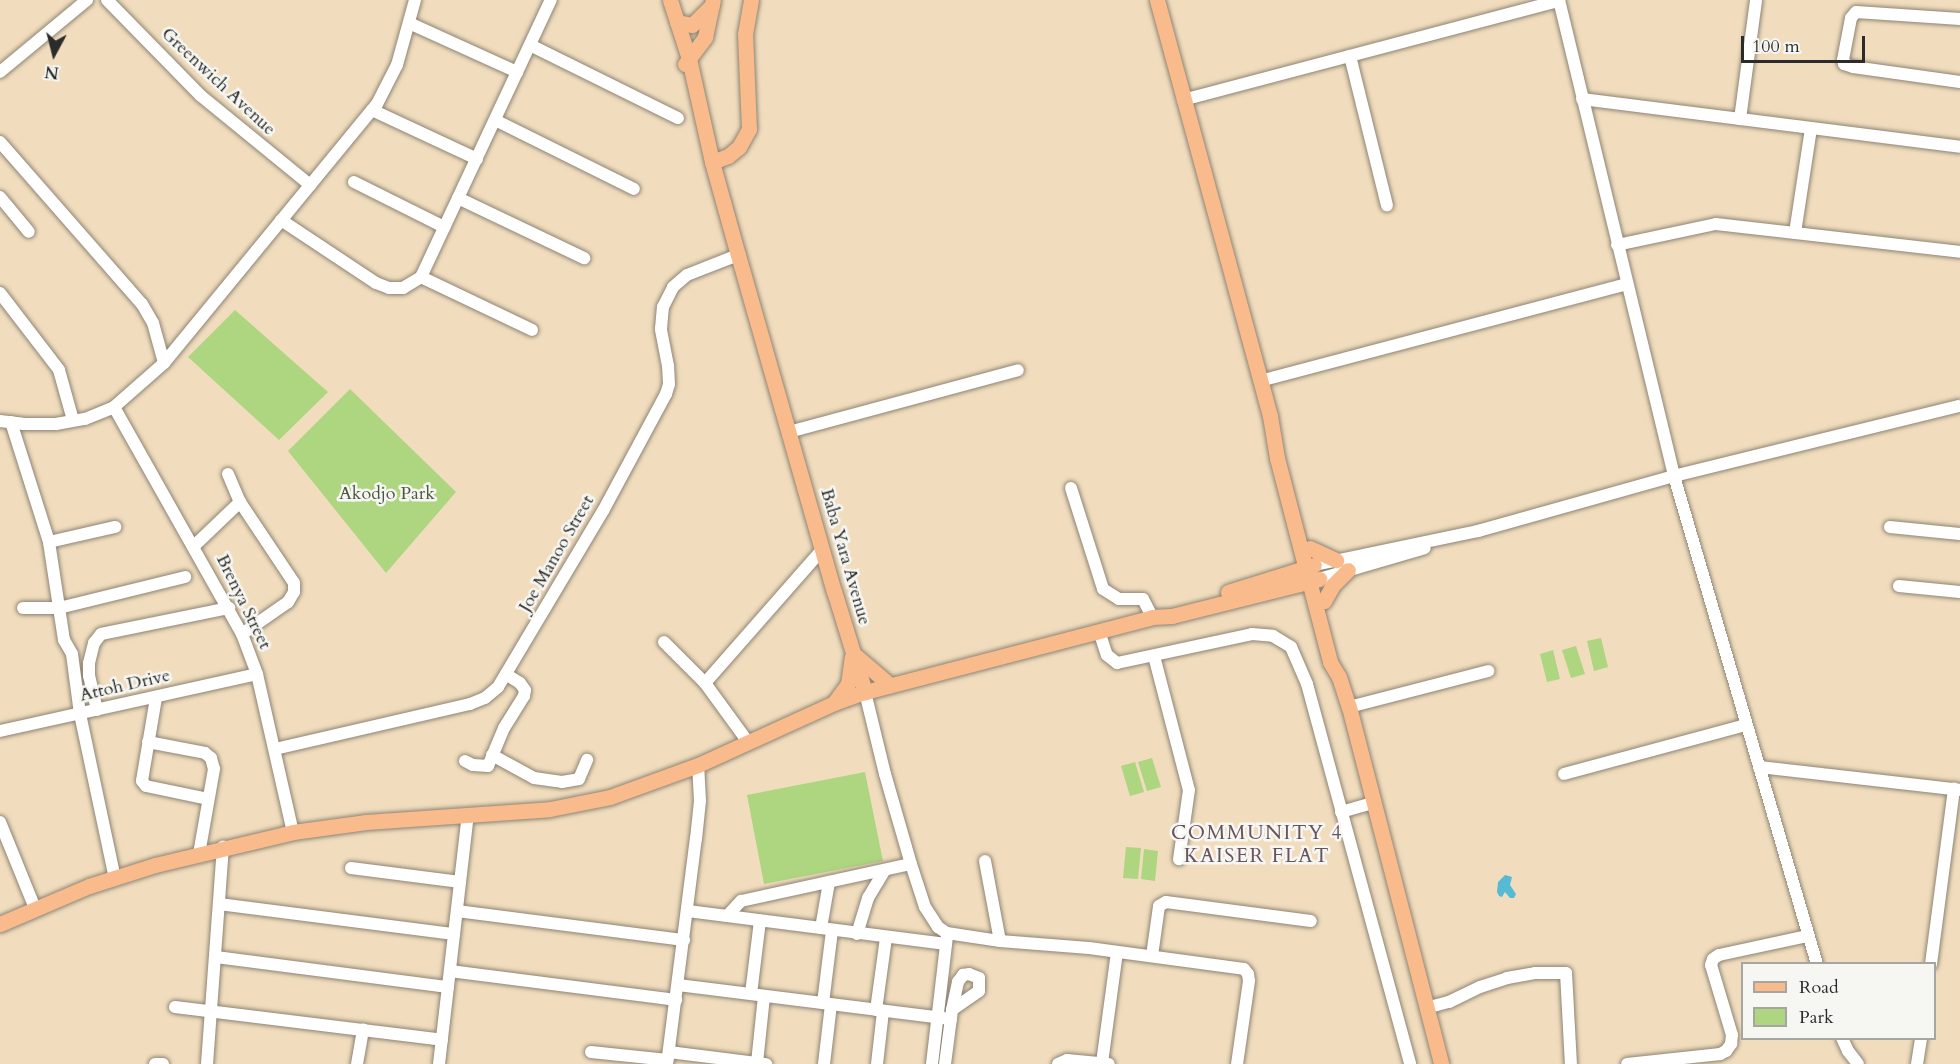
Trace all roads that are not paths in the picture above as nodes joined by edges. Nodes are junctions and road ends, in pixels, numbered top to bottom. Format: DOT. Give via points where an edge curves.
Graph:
graph roads {
  1 [pos="87,0"];
  2 [pos="107,0"];
  3 [pos="415,0"];
  4 [pos="551,0"];
  5 [pos="662,0"];
  6 [pos="670,0"];
  7 [pos="751,0"];
  8 [pos="1157,0"];
  9 [pos="1559,0"];
  10 [pos="1756,0"];
  11 [pos="713,3"];
  12 [pos="1960,20"];
  13 [pos="677,22"];
  14 [pos="409,23"];
  15 [pos="530,45"];
  16 [pos="1350,56"];
  17 [pos="686,63"];
  18 [pos="0,72"];
  19 [pos="517,72"];
  20 [pos="1960,82"];
  21 [pos="1582,99"];
  22 [pos="1183,100"];
  23 [pos="372,110"];
  24 [pos="678,118"];
  25 [pos="1740,119"];
  26 [pos="495,120"];
  27 [pos="1811,128"];
  28 [pos="0,142"];
  29 [pos="1960,147"];
  30 [pos="477,159"];
  31 [pos="712,162"];
  32 [pos="354,182"];
  33 [pos="310,185"];
  34 [pos="634,189"];
  35 [pos="0,197"];
  36 [pos="458,198"];
  37 [pos="1387,205"];
  38 [pos="281,220"];
  39 [pos="444,227"];
  40 [pos="29,232"];
  41 [pos="1795,233"];
  42 [pos="1617,245"];
  43 [pos="1960,252"];
  44 [pos="738,255"];
  45 [pos="584,258"];
  46 [pos="421,278"];
  47 [pos="1626,284"];
  48 [pos="0,293"];
  49 [pos="532,330"];
  50 [pos="164,363"];
  51 [pos="1018,370"];
  52 [pos="1260,381"];
  53 [pos="1960,406"];
  54 [pos="114,407"];
  55 [pos="73,420"];
  56 [pos="6,422"];
  57 [pos="789,432"];
  58 [pos="228,474"];
  59 [pos="1674,476"];
  60 [pos="1071,488"];
  61 [pos="240,502"];
  62 [pos="115,527"];
  63 [pos="1890,527"];
  64 [pos="1478,531"];
  65 [pos="1960,534"];
  66 [pos="49,542"];
  67 [pos="194,546"];
  68 [pos="1305,547"];
  69 [pos="822,550"];
  70 [pos="1336,560"];
  71 [pos="1348,570"];
  72 [pos="1312,574"];
  73 [pos="185,577"];
  74 [pos="1279,584"];
  75 [pos="1899,586"];
  76 [pos="1960,592"];
  77 [pos="1320,605"];
  78 [pos="22,608"];
  79 [pos="59,608"];
  80 [pos="229,608"];
  81 [pos="1152,617"];
  82 [pos="1099,631"];
  83 [pos="242,634"];
  84 [pos="664,642"];
  85 [pos="851,649"];
  86 [pos="1154,656"];
  87 [pos="1488,671"];
  88 [pos="257,674"];
  89 [pos="507,675"];
  90 [pos="705,683"];
  91 [pos="890,685"];
  92 [pos="866,692"];
  93 [pos="156,698"];
  94 [pos="834,704"];
  95 [pos="1349,707"];
  96 [pos="97,710"];
  97 [pos="80,714"];
  98 [pos="1746,725"];
  99 [pos="0,731"];
  100 [pos="148,742"];
  101 [pos="748,742"];
  102 [pos="275,749"];
  103 [pos="492,755"];
  104 [pos="587,760"];
  105 [pos="465,761"];
  106 [pos="698,765"];
  107 [pos="1760,767"];
  108 [pos="1564,774"];
  109 [pos="1957,790"];
  110 [pos="208,799"];
  111 [pos="1372,803"];
  112 [pos="1341,812"];
  113 [pos="468,815"];
  114 [pos="0,822"];
  115 [pos="293,832"];
  116 [pos="223,847"];
  117 [pos="199,854"];
  118 [pos="1179,859"];
  119 [pos="985,861"];
  120 [pos="911,864"];
  121 [pos="351,868"];
  122 [pos="884,871"];
  123 [pos="115,878"];
  124 [pos="460,882"];
  125 [pos="829,882"];
  126 [pos="219,904"];
  127 [pos="35,908"];
  128 [pos="457,911"];
  129 [pos="688,911"];
  130 [pos="727,916"];
  131 [pos="760,921"];
  132 [pos="1311,921"];
  133 [pos="0,924"];
  134 [pos="827,929"];
  135 [pos="454,934"];
  136 [pos="857,934"];
  137 [pos="1808,936"];
  138 [pos="886,938"];
  139 [pos="947,938"];
  140 [pos="684,940"];
  141 [pos="1000,941"];
  142 [pos="1117,952"];
  143 [pos="1152,956"];
  144 [pos="216,957"];
  145 [pos="1817,962"];
  146 [pos="1931,962"];
  147 [pos="450,971"];
  148 [pos="678,985"];
  149 [pos="448,987"];
  150 [pos="751,994"];
  151 [pos="764,996"];
  152 [pos="676,1000"];
  153 [pos="827,1004"];
  154 [pos="175,1007"];
  155 [pos="1426,1008"];
  156 [pos="213,1010"];
  157 [pos="880,1010"];
  158 [pos="938,1017"];
  159 [pos="363,1030"];
  160 [pos="442,1040"];
  161 [pos="1843,1040"];
  162 [pos="1921,1040"];
  163 [pos="591,1052"];
  164 [pos="668,1059"];
  165 [pos="761,1063"];
  166 [pos="1106,1063"];
  167 [pos="155,1064"];
  168 [pos="163,1064"];
  169 [pos="207,1064"];
  170 [pos="357,1064"];
  171 [pos="439,1064"];
  172 [pos="824,1064"];
  173 [pos="877,1064"];
  174 [pos="932,1064"];
  175 [pos="945,1064"];
  176 [pos="1058,1064"];
  177 [pos="1237,1064"];
  178 [pos="1410,1064"];
  179 [pos="1441,1064"];
  180 [pos="1571,1064"];
  181 [pos="1627,1064"];
  182 [pos="1858,1064"];
  183 [pos="1917,1064"];
  1 -- 18 [label="street"];
  2 -- 33 [label="street, Greenwich Avenue" via="201,96"];
  3 -- 14 [label="street"];
  4 -- 15 [label="street"];
  5 -- 17 [label="main road, Baba Yara Avenue"];
  6 -- 13 [label="main road, Baba Yara Avenue"];
  7 -- 31 [label="main road" via="745,34 749,129 739,147"];
  8 -- 22 [label="main road"];
  9 -- 16 [label="street"];
  9 -- 21 [label="street"];
  10 -- 25 [label="street"];
  11 -- 13 [label="main road" via="692,25"];
  11 -- 17 [label="main road" via="705,37"];
  12 -- 20 [label="street" via="1856,12 1851,18 1844,63 1852,68"];
  13 -- 17 [label="main road, Baba Yara Avenue"];
  14 -- 19 [label="street"];
  14 -- 23 [label="street" via="389,85"];
  15 -- 19 [label="street"];
  15 -- 24 [label="street"];
  16 -- 22 [label="street"];
  16 -- 37 [label="street"];
  17 -- 31 [label="main road, Baba Yara Avenue"];
  19 -- 26 [label="street"];
  21 -- 25 [label="street"];
  21 -- 42 [label="street"];
  22 -- 52 [label="main road"];
  23 -- 30 [label="street"];
  23 -- 33 [label="street"];
  25 -- 27 [label="street"];
  26 -- 30 [label="street"];
  26 -- 34 [label="street"];
  27 -- 29 [label="street"];
  27 -- 41 [label="street"];
  28 -- 50 [label="street" via="142,304 153,323"];
  30 -- 36 [label="street"];
  31 -- 44 [label="main road, Baba Yara Avenue"];
  32 -- 39 [label="street"];
  33 -- 38 [label="street"];
  35 -- 40 [label="street"];
  36 -- 39 [label="street"];
  36 -- 45 [label="street"];
  38 -- 46 [label="street" via="376,283 403,288"];
  38 -- 50 [label="street"];
  39 -- 46 [label="street"];
  41 -- 42 [label="street" via="1716,224"];
  41 -- 43 [label="street"];
  42 -- 47 [label="street"];
  44 -- 57 [label="main road, Baba Yara Avenue"];
  44 -- 89 [label="street, Joe Manoo Street" via="687,275 673,288 663,307 661,329 668,366 666,394"];
  46 -- 49 [label="street"];
  47 -- 52 [label="street"];
  47 -- 59 [label="street"];
  48 -- 55 [label="street" via="59,370"];
  50 -- 54 [label="street"];
  51 -- 57 [label="street"];
  52 -- 68 [label="main road" via="1277,458"];
  53 -- 59 [label="street"];
  54 -- 55 [label="street"];
  54 -- 67 [label="street, Brenya Street"];
  55 -- 56 [label="street" via="45,424"];
  56 -- 66 [label="street"];
  57 -- 69 [label="main road, Baba Yara Avenue"];
  58 -- 61 [label="street"];
  59 -- 64 [label="street"];
  59 -- 98 [label="street"];
  60 -- 81 [label="street" via="1103,589 1119,599 1143,598"];
  61 -- 67 [label="street"];
  61 -- 83 [label="street" via="294,583 288,602"];
  62 -- 66 [label="street"];
  63 -- 65 [label="street"];
  64 -- 70 [label="street"];
  64 -- 71 [label="street"];
  66 -- 79 [label="street"];
  67 -- 80 [label="street, Brenya Street"];
  68 -- 70 [label="main road"];
  68 -- 72 [label="main road"];
  68 -- 74 [label="main road"];
  69 -- 85 [label="main road, Baba Yara Avenue"];
  69 -- 90 [label="street"];
  70 -- 72 [label="street"];
  71 -- 72 [label="street"];
  71 -- 77 [label="main road"];
  72 -- 74 [label="main road"];
  72 -- 77 [label="main road"];
  73 -- 79 [label="street"];
  74 -- 77 [label="main road"];
  74 -- 81 [label="main road" via="1172,616"];
  75 -- 76 [label="street"];
  77 -- 95 [label="main road" via="1339,659 1339,677"];
  78 -- 79 [label="street"];
  79 -- 97 [label="street" via="64,640 72,654"];
  80 -- 83 [label="street, Brenya Street"];
  80 -- 96 [label="street" via="101,634 94,643 89,663"];
  81 -- 82 [label="main road"];
  82 -- 86 [label="street" via="1107,655 1117,663"];
  82 -- 91 [label="main road"];
  83 -- 88 [label="street, Brenya Street"];
  84 -- 90 [label="street"];
  85 -- 91 [label="main road"];
  85 -- 92 [label="main road, Baba Yara Avenue"];
  85 -- 94 [label="main road" via="848,684"];
  86 -- 112 [label="street" via="1252,634 1284,641 1291,647 1308,684"];
  86 -- 118 [label="street" via="1188,782"];
  87 -- 95 [label="street"];
  88 -- 93 [label="street, Attoh Drive"];
  88 -- 102 [label="street, Brenya Street"];
  89 -- 102 [label="street, Joe Manoo Street" via="485,698 470,704"];
  89 -- 103 [label="street" via="520,683 524,696"];
  90 -- 101 [label="street"];
  91 -- 92 [label="main road"];
  92 -- 94 [label="main road"];
  92 -- 120 [label="street"];
  93 -- 96 [label="street, Attoh Drive"];
  93 -- 100 [label="street"];
  94 -- 101 [label="main road"];
  95 -- 111 [label="main road"];
  96 -- 97 [label="street, Attoh Drive"];
  97 -- 99 [label="street, Attoh Drive"];
  97 -- 123 [label="street"];
  98 -- 107 [label="street"];
  98 -- 108 [label="street"];
  100 -- 110 [label="street" via="208,755 214,769"];
  100 -- 110 [label="street" via="143,784"];
  101 -- 106 [label="main road"];
  102 -- 115 [label="street, Brenya Street"];
  103 -- 104 [label="street" via="534,777 562,782 579,779"];
  103 -- 105 [label="street" via="488,766"];
  106 -- 113 [label="main road" via="590,802"];
  106 -- 129 [label="street" via="700,801"];
  107 -- 109 [label="street"];
  107 -- 137 [label="street"];
  109 -- 146 [label="street"];
  110 -- 117 [label="street"];
  111 -- 112 [label="street"];
  111 -- 155 [label="main road"];
  112 -- 178 [label="street"];
  113 -- 115 [label="main road"];
  113 -- 124 [label="street"];
  114 -- 127 [label="street"];
  115 -- 116 [label="main road"];
  116 -- 117 [label="main road"];
  116 -- 126 [label="street"];
  117 -- 123 [label="main road"];
  119 -- 141 [label="street"];
  120 -- 122 [label="street"];
  120 -- 139 [label="street" via="931,920"];
  121 -- 124 [label="street"];
  122 -- 125 [label="street"];
  122 -- 136 [label="street" via="868,898"];
  123 -- 127 [label="main road"];
  124 -- 128 [label="street"];
  125 -- 130 [label="street" via="741,901"];
  125 -- 134 [label="street"];
  126 -- 135 [label="street"];
  126 -- 144 [label="street"];
  127 -- 133 [label="main road"];
  128 -- 135 [label="street"];
  128 -- 140 [label="street"];
  129 -- 130 [label="street"];
  129 -- 140 [label="street"];
  130 -- 131 [label="street"];
  131 -- 134 [label="street"];
  131 -- 150 [label="street"];
  132 -- 143 [label="street" via="1166,902 1160,906"];
  134 -- 136 [label="street"];
  134 -- 153 [label="street"];
  135 -- 147 [label="street"];
  136 -- 138 [label="street"];
  137 -- 145 [label="street"];
  137 -- 181 [label="street" via="1713,959 1711,965 1732,1035 1726,1051"];
  138 -- 139 [label="street"];
  138 -- 157 [label="street"];
  139 -- 141 [label="street"];
  139 -- 158 [label="street"];
  140 -- 148 [label="street"];
  141 -- 142 [label="street"];
  142 -- 143 [label="street"];
  142 -- 166 [label="street"];
  143 -- 177 [label="street" via="1247,971 1249,981"];
  144 -- 149 [label="street"];
  144 -- 156 [label="street"];
  147 -- 149 [label="street"];
  147 -- 152 [label="street"];
  148 -- 150 [label="street"];
  148 -- 152 [label="street"];
  149 -- 160 [label="street"];
  150 -- 151 [label="street"];
  151 -- 153 [label="street"];
  151 -- 165 [label="street"];
  152 -- 164 [label="street"];
  153 -- 157 [label="street"];
  153 -- 172 [label="street"];
  154 -- 156 [label="street"];
  155 -- 179 [label="main road"];
  155 -- 180 [label="street" via="1507,978 1566,973"];
  156 -- 159 [label="street"];
  156 -- 169 [label="street"];
  157 -- 158 [label="street"];
  157 -- 173 [label="street"];
  158 -- 174 [label="street"];
  158 -- 175 [label="street" via="952,1014"];
  159 -- 160 [label="street"];
  159 -- 170 [label="street"];
  160 -- 171 [label="street"];
  161 -- 182 [label="street"];
  162 -- 183 [label="street"];
  163 -- 164 [label="street"];
  164 -- 165 [label="street"];
  166 -- 176 [label="street" via="1067,1060"];
  167 -- 168 [label="street"];
}
